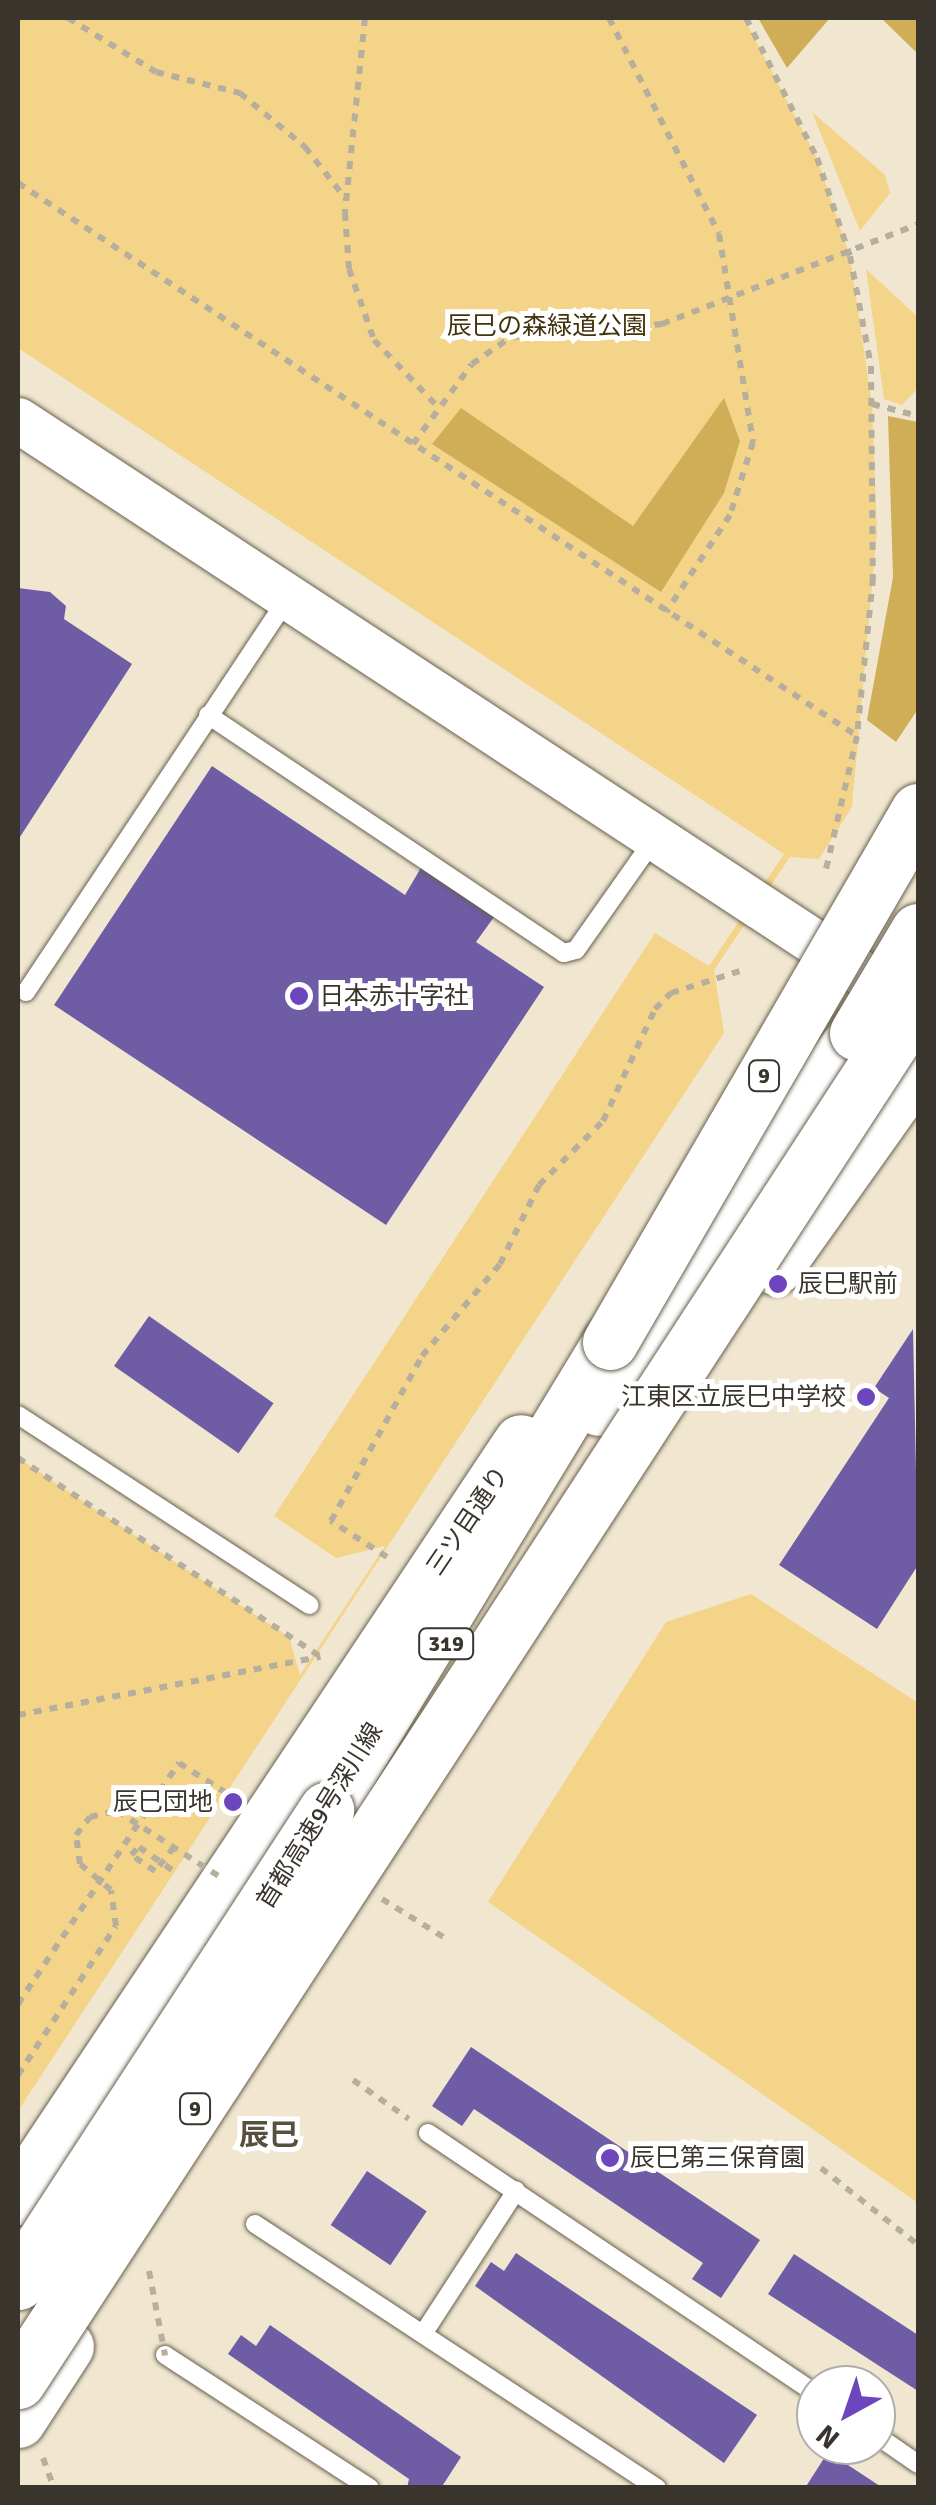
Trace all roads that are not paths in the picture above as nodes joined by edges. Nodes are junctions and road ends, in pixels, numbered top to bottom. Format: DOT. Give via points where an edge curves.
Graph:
graph roads {
  1 [pos="18,420"];
  2 [pos="288,597"];
  3 [pos="208,715"];
  4 [pos="918,811"];
  5 [pos="656,838"];
  6 [pos="918,844"];
  7 [pos="918,877"];
  8 [pos="918,931"];
  9 [pos="842,960"];
  10 [pos="911,990"];
  11 [pos="26,992"];
  12 [pos="918,1066"];
  13 [pos="610,1342"];
  14 [pos="18,1415"];
  15 [pos="309,1606"];
  16 [pos="372,1836"];
  17 [pos="428,2132"];
  18 [pos="516,2191"];
  19 [pos="18,2198"];
  20 [pos="255,2224"];
  21 [pos="18,2282"];
  22 [pos="18,2304"];
  23 [pos="423,2334"];
  24 [pos="166,2355"];
  25 [pos="796,2380"];
  26 [pos="18,2382"];
  27 [pos="18,2420"];
  28 [pos="896,2449"];
  29 [pos="918,2464"];
  30 [pos="370,2488"];
  31 [pos="657,2488"];
  1 -- 2 [label="street"];
  2 -- 3 [label="lane"];
  2 -- 5 [label="street"];
  3 -- 5 [label="lane" via="564,953 576,950"];
  3 -- 11 [label="lane"];
  4 -- 13 [label="main road, 9, bridge"];
  5 -- 9 [label="street"];
  6 -- 9 [label="main road, 三ツ目通り / 319"];
  7 -- 13 [label="main road, bridge"];
  8 -- 16 [label="main road, bridge"];
  9 -- 10 [label="street"];
  9 -- 19 [label="main road, 三ツ目通り / 319"];
  10 -- 16 [label="main road, 9, bridge"];
  10 -- 22 [label="main road, 三ツ目通り / 319" via="754,1169"];
  12 -- 27 [label="main road" via="792,1240"];
  13 -- 21 [label="main road, 首都高速9号深川線 / 9, bridge" via="326,1810"];
  14 -- 15 [label="lane"];
  16 -- 26 [label="main road, 9, bridge"];
  17 -- 18 [label="lane"];
  18 -- 23 [label="lane"];
  18 -- 25 [label="lane"];
  20 -- 23 [label="lane"];
  23 -- 31 [label="lane"];
  24 -- 30 [label="lane"];
  28 -- 29 [label="lane"];
}
